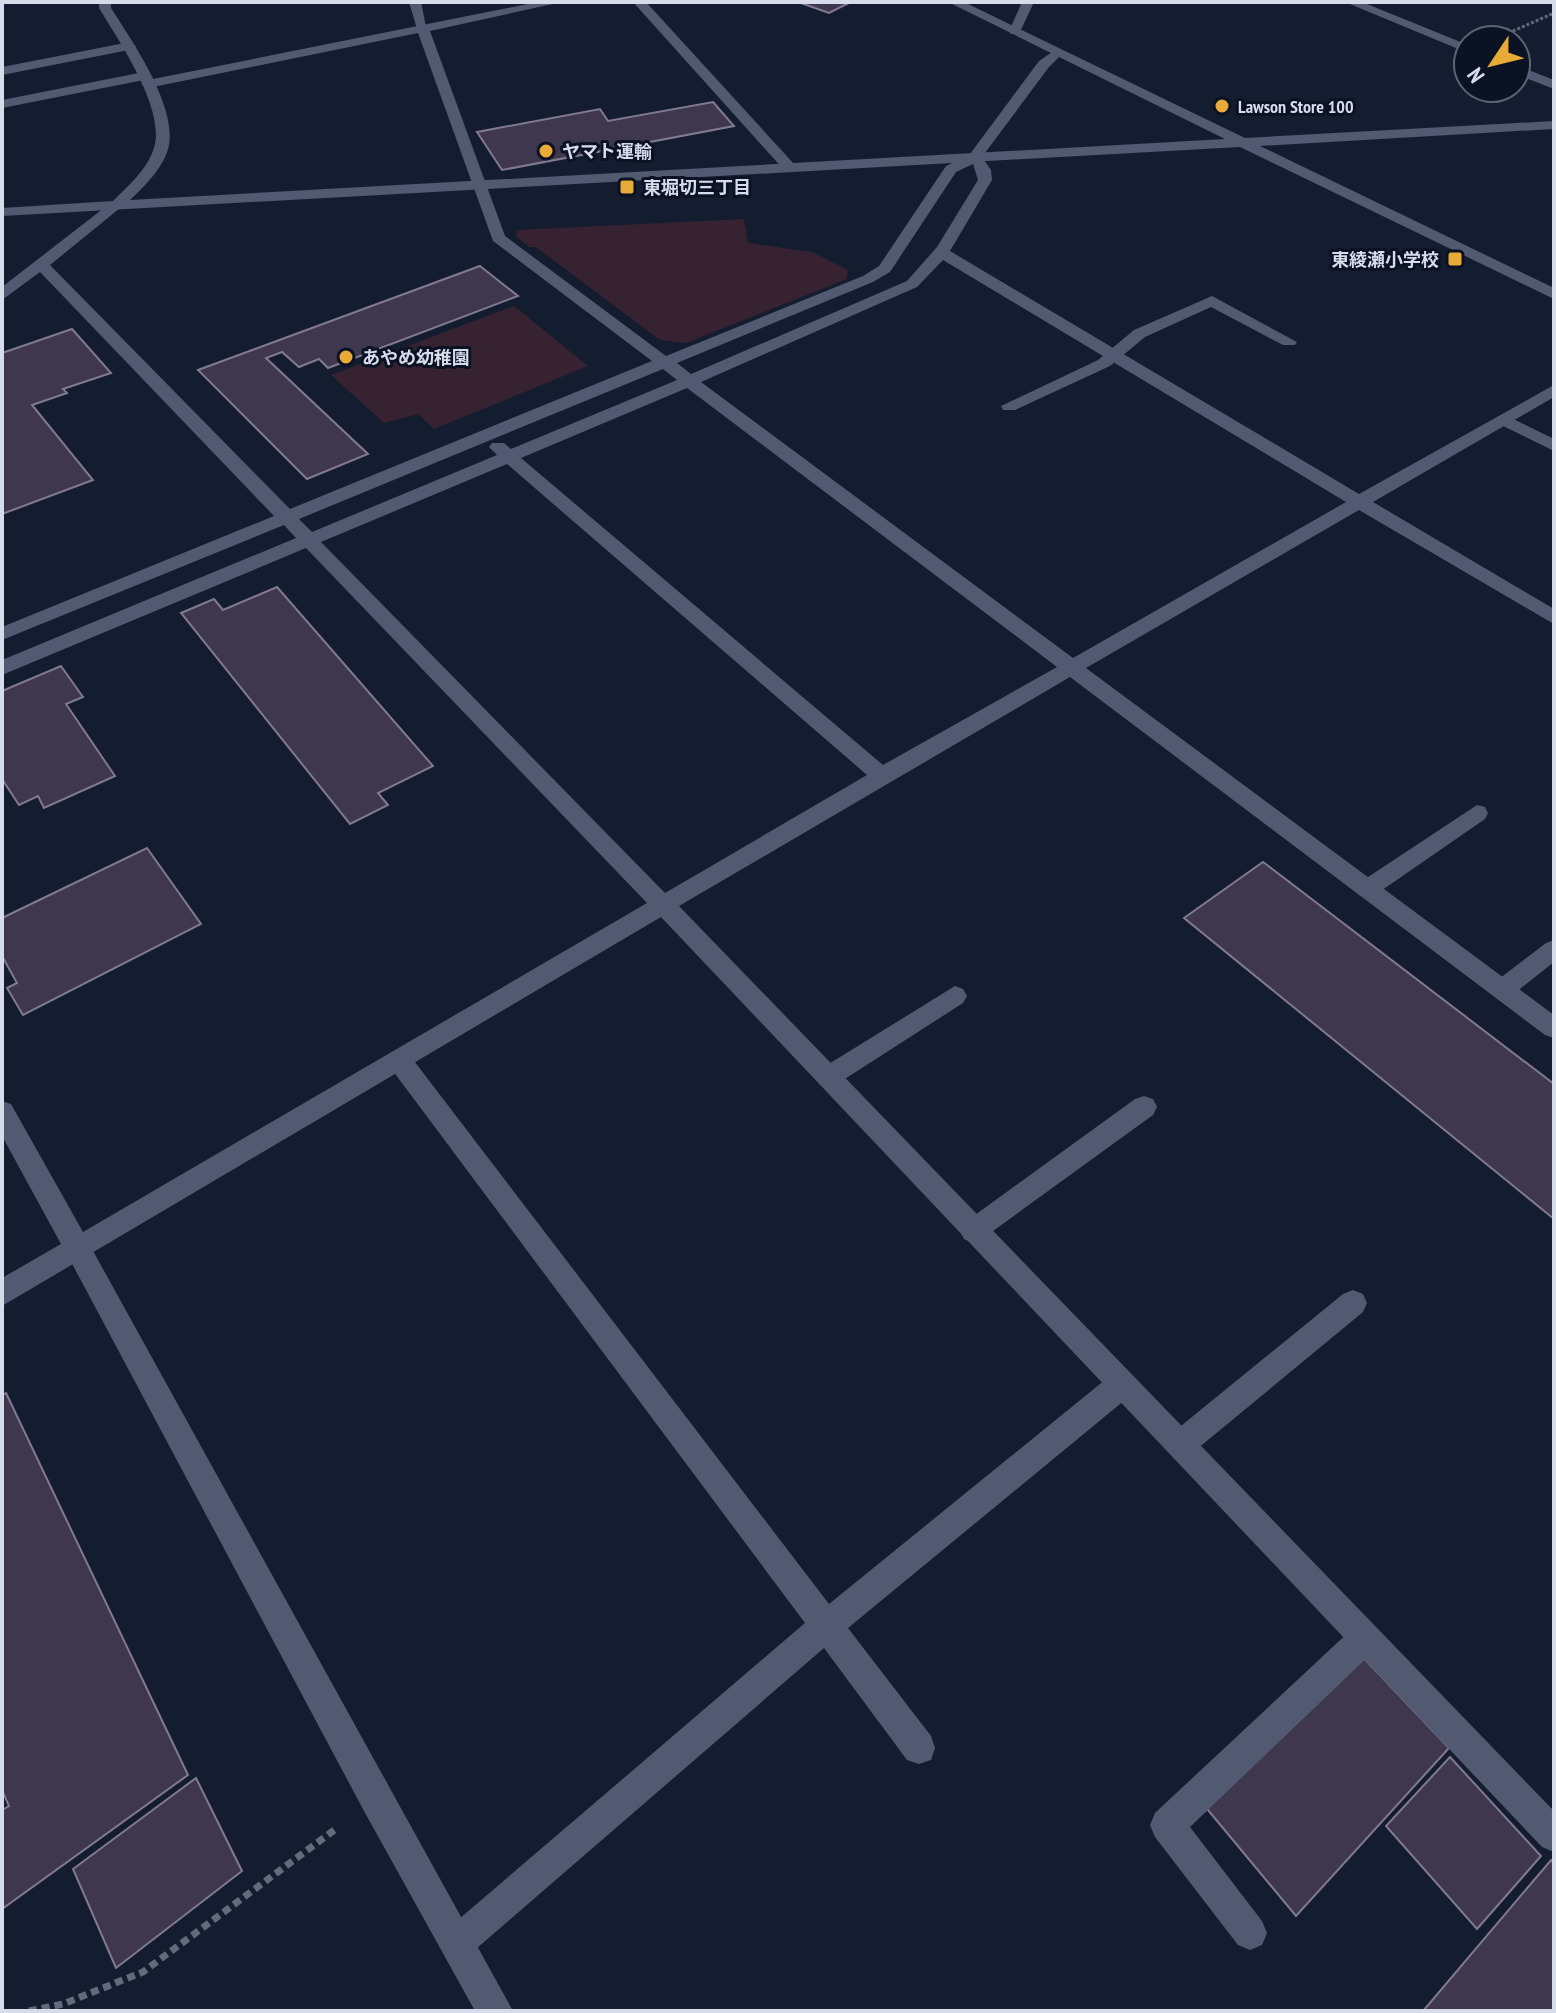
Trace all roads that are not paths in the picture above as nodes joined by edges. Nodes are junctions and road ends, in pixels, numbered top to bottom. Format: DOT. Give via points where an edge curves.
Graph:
graph roads {
  1 [pos="105,2"];
  2 [pos="415,2"];
  3 [pos="556,2"];
  4 [pos="639,2"];
  5 [pos="954,2"];
  6 [pos="1028,2"];
  7 [pos="1351,2"];
  8 [pos="423,29"];
  9 [pos="1015,31"];
  10 [pos="1452,43"];
  11 [pos="130,46"];
  12 [pos="1058,52"];
  13 [pos="2,71"];
  14 [pos="1532,76"];
  15 [pos="146,80"];
  16 [pos="1554,85"];
  17 [pos="2,104"];
  18 [pos="1554,125"];
  19 [pos="1244,143"];
  20 [pos="975,157"];
  21 [pos="790,168"];
  22 [pos="481,185"];
  23 [pos="118,204"];
  24 [pos="2,212"];
  25 [pos="941,252"];
  26 [pos="40,263"];
  27 [pos="1554,294"];
  28 [pos="2,295"];
  29 [pos="1289,342"];
  30 [pos="1112,353"];
  31 [pos="662,361"];
  32 [pos="689,381"];
  33 [pos="1554,390"];
  34 [pos="1009,406"];
  35 [pos="1503,419"];
  36 [pos="485,436"];
  37 [pos="1554,446"];
  38 [pos="508,455"];
  39 [pos="1361,502"];
  40 [pos="288,517"];
  41 [pos="309,539"];
  42 [pos="1554,618"];
  43 [pos="2,634"];
  44 [pos="2,668"];
  45 [pos="1073,669"];
  46 [pos="882,776"];
  47 [pos="1477,813"];
  48 [pos="1367,889"];
  49 [pos="664,906"];
  50 [pos="1554,949"];
  51 [pos="1503,989"];
  52 [pos="955,996"];
  53 [pos="1554,1028"];
  54 [pos="399,1060"];
  55 [pos="828,1077"];
  56 [pos="1144,1107"];
  57 [pos="2,1112"];
  58 [pos="973,1231"];
  59 [pos="78,1249"];
  60 [pos="2,1293"];
  61 [pos="1353,1303"];
  62 [pos="1121,1385"];
  63 [pos="1181,1444"];
  64 [pos="825,1627"];
  65 [pos="1364,1639"];
  66 [pos="919,1748"];
  67 [pos="1554,1835"];
  68 [pos="1250,1933"];
  69 [pos="457,1943"];
  70 [pos="495,2011"];
  1 -- 11 [label="street"];
  2 -- 8 [label="street"];
  3 -- 8 [label="street"];
  4 -- 21 [label="street"];
  5 -- 9 [label="street"];
  6 -- 9 [label="street"];
  7 -- 10 [label="street"];
  8 -- 15 [label="street"];
  8 -- 22 [label="street"];
  9 -- 12 [label="street"];
  11 -- 13 [label="street"];
  11 -- 15 [label="street"];
  12 -- 19 [label="street"];
  12 -- 20 [label="street"];
  14 -- 16 [label="street"];
  15 -- 17 [label="street"];
  15 -- 23 [label="street" via="163,142 149,170"];
  18 -- 19 [label="street"];
  19 -- 20 [label="street"];
  19 -- 27 [label="street"];
  20 -- 21 [label="street"];
  20 -- 25 [label="street" via="985,180"];
  20 -- 31 [label="street" via="951,169 885,269"];
  21 -- 22 [label="street"];
  22 -- 23 [label="street"];
  22 -- 31 [label="street" via="498,238"];
  23 -- 24 [label="street"];
  23 -- 26 [label="street"];
  25 -- 30 [label="street"];
  25 -- 32 [label="street" via="912,284"];
  26 -- 28 [label="street"];
  26 -- 40 [label="street"];
  29 -- 30 [label="street" via="1212,301"];
  30 -- 34 [label="street" via="1104,363"];
  30 -- 39 [label="street"];
  31 -- 32 [label="street"];
  31 -- 36 [label="street"];
  32 -- 38 [label="street"];
  32 -- 45 [label="street"];
  33 -- 35 [label="street"];
  35 -- 37 [label="street"];
  35 -- 39 [label="street"];
  36 -- 38 [label="street"];
  36 -- 40 [label="street"];
  38 -- 41 [label="street"];
  38 -- 46 [label="street"];
  39 -- 42 [label="street"];
  39 -- 45 [label="street"];
  40 -- 41 [label="street"];
  40 -- 43 [label="street"];
  41 -- 44 [label="street"];
  41 -- 49 [label="street"];
  45 -- 46 [label="street"];
  45 -- 48 [label="street"];
  46 -- 49 [label="street"];
  47 -- 48 [label="street"];
  48 -- 51 [label="street"];
  49 -- 54 [label="street"];
  49 -- 55 [label="street"];
  50 -- 51 [label="street"];
  51 -- 53 [label="street"];
  52 -- 55 [label="street"];
  54 -- 59 [label="street"];
  54 -- 64 [label="street"];
  55 -- 58 [label="street"];
  56 -- 58 [label="street"];
  57 -- 59 [label="street"];
  58 -- 62 [label="street"];
  59 -- 60 [label="street"];
  59 -- 69 [label="street"];
  61 -- 63 [label="street"];
  62 -- 63 [label="street"];
  62 -- 64 [label="street"];
  63 -- 65 [label="street"];
  64 -- 66 [label="street"];
  64 -- 69 [label="street"];
  65 -- 67 [label="street"];
  65 -- 68 [label="street" via="1167,1825"];
  69 -- 70 [label="street"];
}
